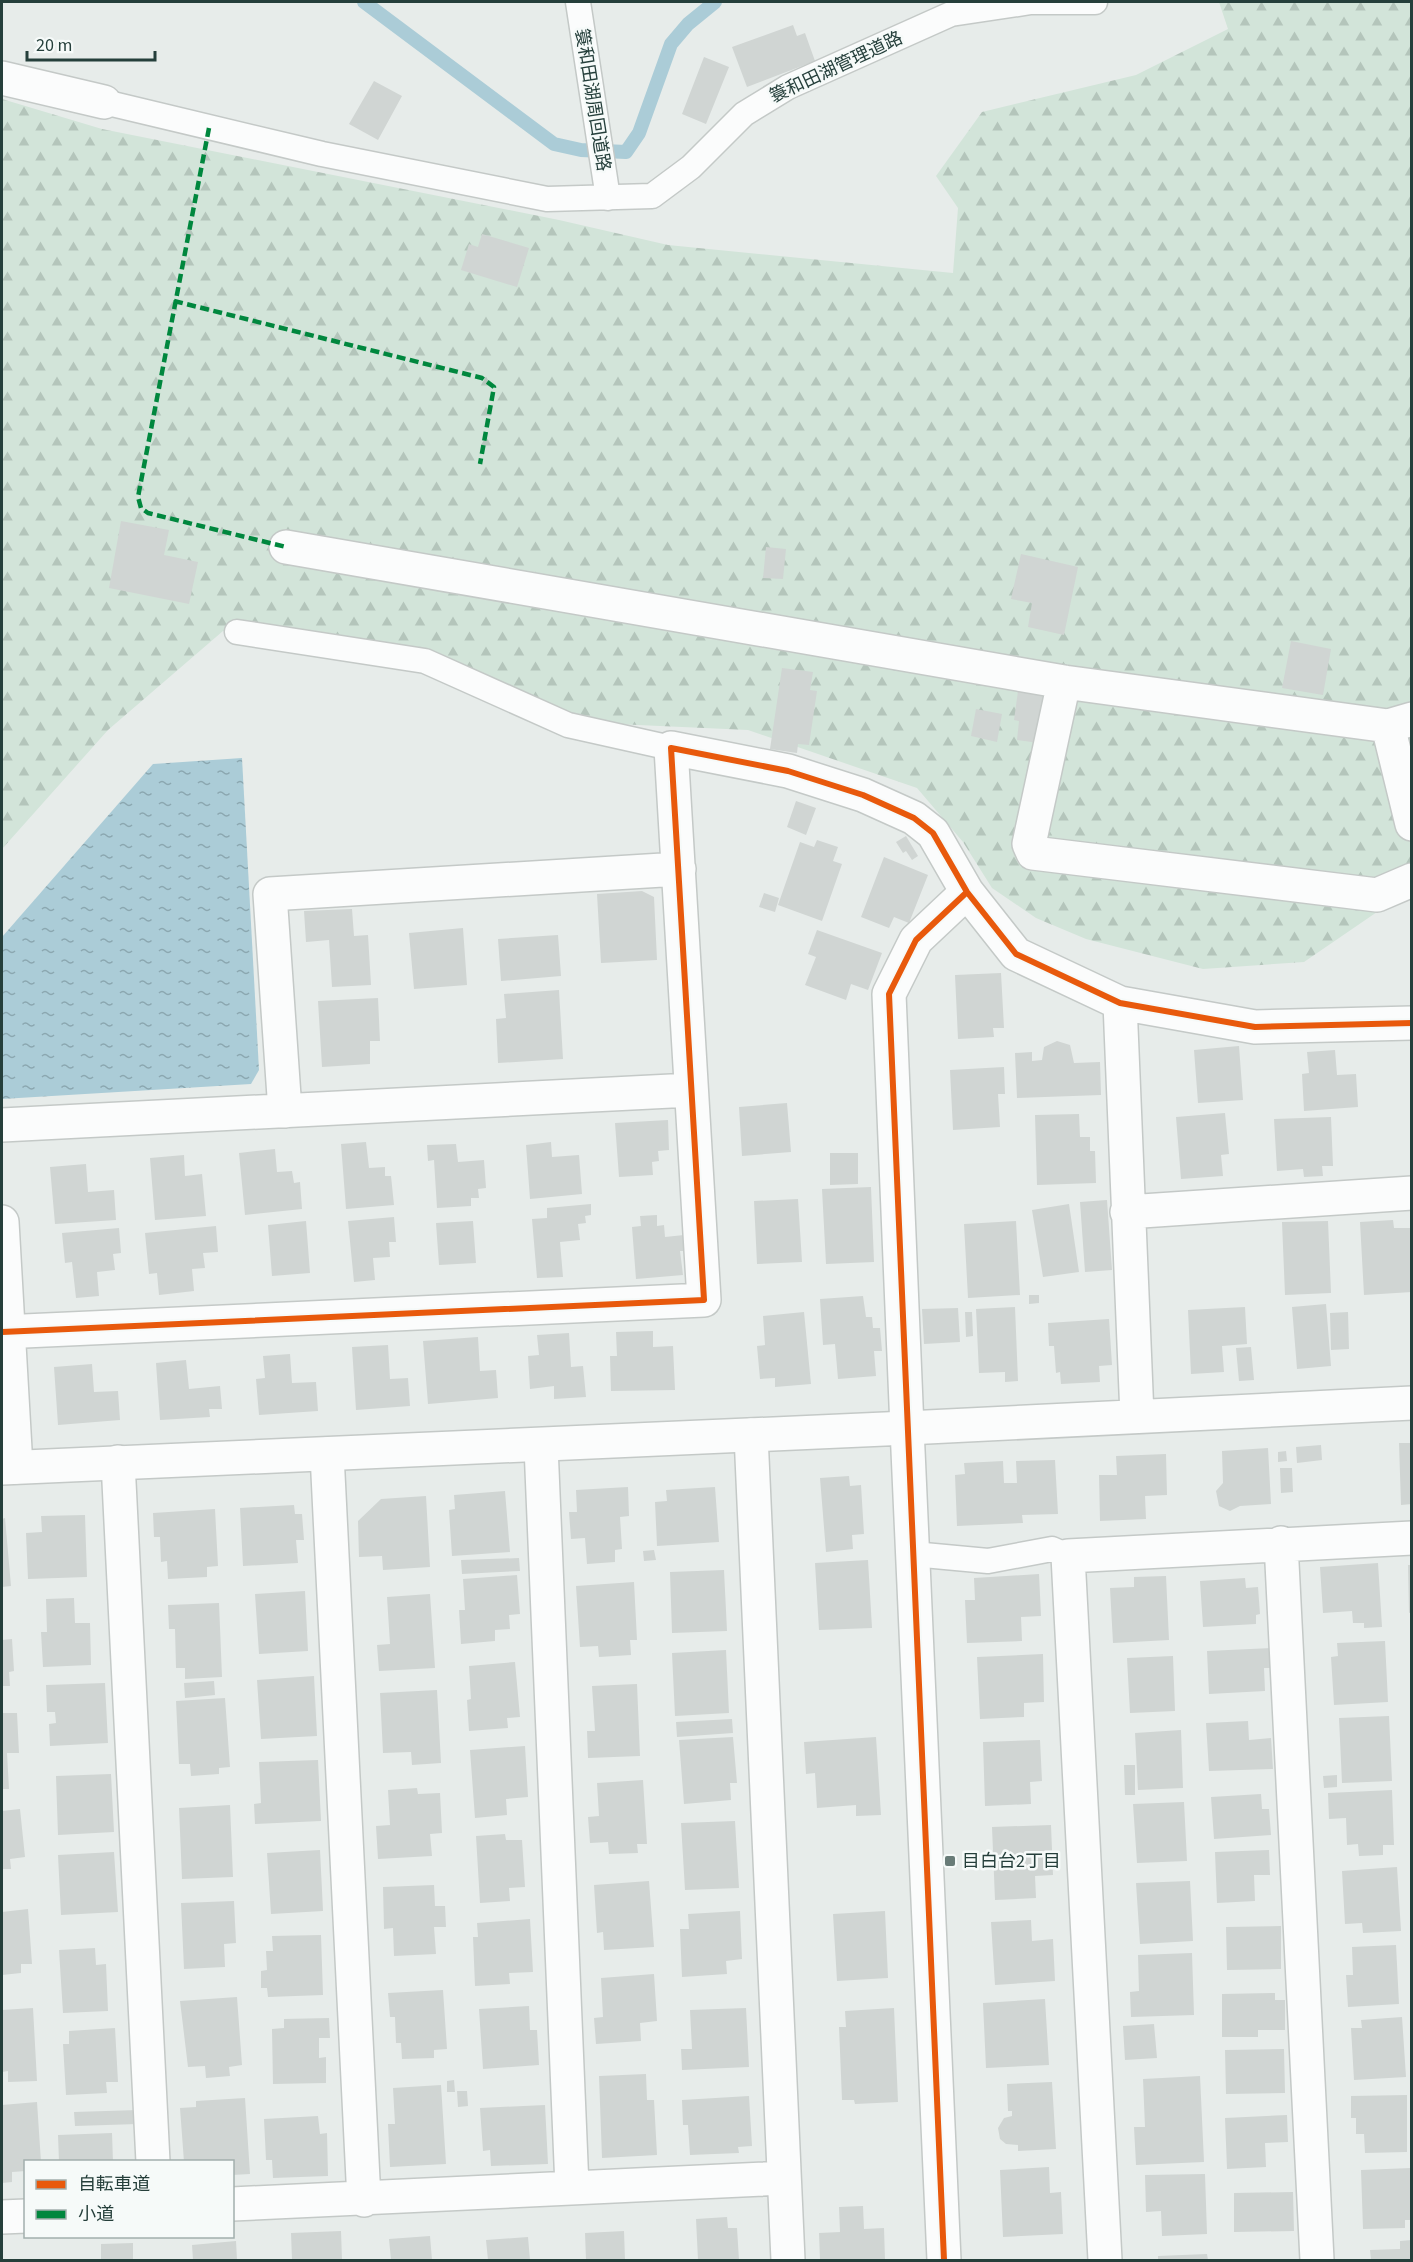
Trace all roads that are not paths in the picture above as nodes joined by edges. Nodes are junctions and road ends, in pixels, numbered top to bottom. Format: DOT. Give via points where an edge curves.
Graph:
graph roads {
  1 [pos="578,2"];
  2 [pos="1095,2"];
  3 [pos="2,78"];
  4 [pos="104,102"];
  5 [pos="608,198"];
  6 [pos="286,547"];
  7 [pos="237,632"];
  8 [pos="1064,682"];
  9 [pos="1400,722"];
  10 [pos="671,748"];
  11 [pos="1412,824"];
  12 [pos="679,869"];
  13 [pos="1412,880"];
  14 [pos="967,892"];
  15 [pos="1120,1003"];
  16 [pos="1412,1023"];
  17 [pos="691,1090"];
  18 [pos="285,1111"];
  19 [pos="2,1125"];
  20 [pos="1412,1193"];
  21 [pos="1127,1212"];
  22 [pos="2,1222"];
  23 [pos="5,1332"];
  24 [pos="1412,1403"];
  25 [pos="1137,1416"];
  26 [pos="907,1428"];
  27 [pos="751,1435"];
  28 [pos="541,1446"];
  29 [pos="327,1454"];
  30 [pos="118,1462"];
  31 [pos="9,1467"];
  32 [pos="1412,1538"];
  33 [pos="1281,1544"];
  34 [pos="913,1554"];
  35 [pos="1068,1556"];
  36 [pos="153,2160"];
  37 [pos="784,2178"];
  38 [pos="572,2187"];
  39 [pos="364,2200"];
  40 [pos="234,2204"];
  41 [pos="24,2216"];
  42 [pos="2,2217"];
  43 [pos="788,2260"];
  44 [pos="944,2260"];
  45 [pos="1105,2260"];
  46 [pos="1317,2260"];
  1 -- 5 [label="lane, 簑和田湖周回道路"];
  2 -- 5 [label="lane, 簑和田湖管理道路" via="1031,2 951,14 788,87 744,114 691,167 652,196"];
  3 -- 4 [label="street"];
  4 -- 5 [label="lane, 簑和田湖管理道路" via="322,154 547,200"];
  6 -- 8 [label="street"];
  7 -- 10 [label="lane" via="425,662 568,725"];
  8 -- 9 [label="street"];
  8 -- 13 [label="street" via="1029,844 1033,853 1377,895"];
  9 -- 11 [label="street"];
  10 -- 12 [label="street"];
  10 -- 14 [label="street" via="788,771 863,795 914,818 933,833"];
  12 -- 17 [label="street"];
  12 -- 18 [label="street" via="270,894"];
  14 -- 15 [label="street" via="1016,954"];
  14 -- 26 [label="street" via="916,940 889,994"];
  15 -- 16 [label="street" via="1255,1027"];
  15 -- 21 [label="street"];
  17 -- 18 [label="street"];
  17 -- 23 [label="street" via="705,1300"];
  18 -- 19 [label="street"];
  20 -- 21 [label="street"];
  21 -- 25 [label="street"];
  22 -- 23 [label="street"];
  23 -- 31 [label="street"];
  24 -- 25 [label="street"];
  25 -- 26 [label="street"];
  26 -- 27 [label="street"];
  26 -- 34 [label="street"];
  27 -- 28 [label="street"];
  27 -- 37 [label="street"];
  28 -- 29 [label="street"];
  28 -- 38 [label="street"];
  29 -- 30 [label="street"];
  29 -- 39 [label="street"];
  30 -- 31 [label="street"];
  30 -- 36 [label="street"];
  32 -- 33 [label="street"];
  33 -- 35 [label="street"];
  33 -- 46 [label="street"];
  34 -- 35 [label="lane" via="988,1560 1052,1549"];
  34 -- 44 [label="street"];
  35 -- 45 [label="street"];
  37 -- 38 [label="street"];
  37 -- 43 [label="street"];
  38 -- 39 [label="street"];
  39 -- 40 [label="street"];
  41 -- 42 [label="street"];
}
